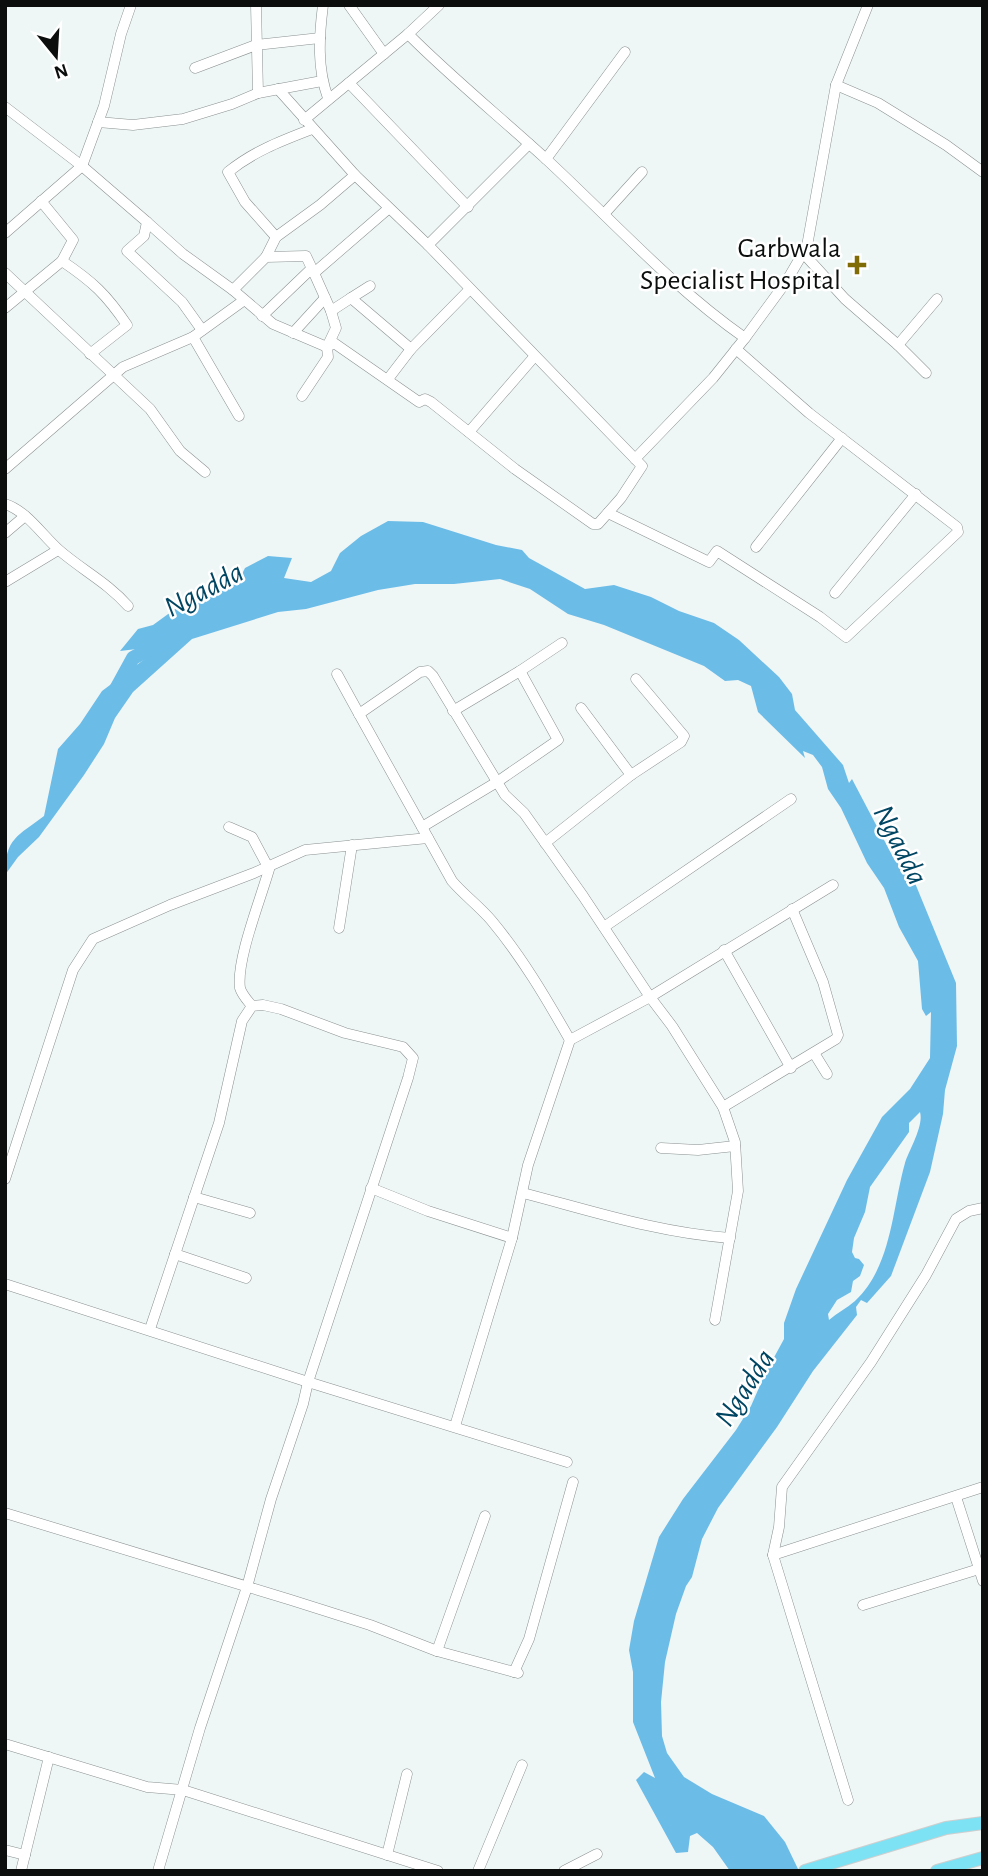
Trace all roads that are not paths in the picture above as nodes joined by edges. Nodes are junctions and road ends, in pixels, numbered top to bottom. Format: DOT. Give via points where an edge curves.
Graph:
graph roads {
  1 [pos="131,5"];
  2 [pos="256,5"];
  3 [pos="323,5"];
  4 [pos="349,5"];
  5 [pos="439,5"];
  6 [pos="868,5"];
  7 [pos="408,34"];
  8 [pos="320,38"];
  9 [pos="256,44"];
  10 [pos="625,52"];
  11 [pos="384,54"];
  12 [pos="195,68"];
  13 [pos="322,81"];
  14 [pos="349,83"];
  15 [pos="836,85"];
  16 [pos="278,89"];
  17 [pos="258,93"];
  18 [pos="328,98"];
  19 [pos="5,107"];
  20 [pos="304,120"];
  21 [pos="98,122"];
  22 [pos="312,129"];
  23 [pos="529,144"];
  24 [pos="546,159"];
  25 [pos="82,166"];
  26 [pos="642,172"];
  27 [pos="983,173"];
  28 [pos="355,175"];
  29 [pos="41,201"];
  30 [pos="468,207"];
  31 [pos="388,209"];
  32 [pos="604,214"];
  33 [pos="146,222"];
  34 [pos="5,233"];
  35 [pos="276,237"];
  36 [pos="428,245"];
  37 [pos="803,253"];
  38 [pos="266,257"];
  39 [pos="62,261"];
  40 [pos="5,273"];
  41 [pos="314,273"];
  42 [pos="370,286"];
  43 [pos="469,289"];
  44 [pos="233,290"];
  45 [pos="26,293"];
  46 [pos="326,298"];
  47 [pos="351,298"];
  48 [pos="937,299"];
  49 [pos="243,301"];
  50 [pos="5,308"];
  51 [pos="331,311"];
  52 [pos="262,316"];
  53 [pos="202,330"];
  54 [pos="293,333"];
  55 [pos="193,337"];
  56 [pos="745,338"];
  57 [pos="898,345"];
  58 [pos="327,346"];
  59 [pos="411,349"];
  60 [pos="736,349"];
  61 [pos="90,354"];
  62 [pos="534,357"];
  63 [pos="926,373"];
  64 [pos="113,376"];
  65 [pos="388,379"];
  66 [pos="302,396"];
  67 [pos="239,416"];
  68 [pos="469,432"];
  69 [pos="842,438"];
  70 [pos="635,458"];
  71 [pos="5,469"];
  72 [pos="205,472"];
  73 [pos="916,494"];
  74 [pos="5,504"];
  75 [pos="608,513"];
  76 [pos="25,516"];
  77 [pos="5,533"];
  78 [pos="756,547"];
  79 [pos="58,550"];
  80 [pos="5,582"];
  81 [pos="835,593"];
  82 [pos="128,606"];
  83 [pos="562,643"];
  84 [pos="520,671"];
  85 [pos="337,674"];
  86 [pos="636,680"];
  87 [pos="581,708"];
  88 [pos="453,710"];
  89 [pos="359,715"];
  90 [pos="631,775"];
  91 [pos="497,782"];
  92 [pos="791,799"];
  93 [pos="229,827"];
  94 [pos="422,828"];
  95 [pos="428,838"];
  96 [pos="545,843"];
  97 [pos="352,845"];
  98 [pos="269,867"];
  99 [pos="833,885"];
  100 [pos="792,909"];
  101 [pos="339,928"];
  102 [pos="604,928"];
  103 [pos="724,950"];
  104 [pos="650,998"];
  105 [pos="252,1006"];
  106 [pos="570,1040"];
  107 [pos="814,1053"];
  108 [pos="791,1068"];
  109 [pos="827,1074"];
  110 [pos="723,1107"];
  111 [pos="735,1146"];
  112 [pos="661,1148"];
  113 [pos="5,1179"];
  114 [pos="371,1188"];
  115 [pos="523,1193"];
  116 [pos="194,1197"];
  117 [pos="983,1208"];
  118 [pos="250,1213"];
  119 [pos="512,1238"];
  120 [pos="730,1238"];
  121 [pos="175,1254"];
  122 [pos="246,1278"];
  123 [pos="5,1284"];
  124 [pos="715,1320"];
  125 [pos="150,1329"];
  126 [pos="308,1382"];
  127 [pos="455,1426"];
  128 [pos="567,1462"];
  129 [pos="573,1482"];
  130 [pos="983,1487"];
  131 [pos="956,1497"];
  132 [pos="5,1513"];
  133 [pos="485,1516"];
  134 [pos="773,1555"];
  135 [pos="979,1569"];
  136 [pos="983,1581"];
  137 [pos="247,1587"];
  138 [pos="863,1605"];
  139 [pos="437,1651"];
  140 [pos="5,1744"];
  141 [pos="49,1757"];
  142 [pos="522,1765"];
  143 [pos="407,1774"];
  144 [pos="183,1790"];
  145 [pos="848,1800"];
  146 [pos="983,1823"];
  147 [pos="5,1850"];
  148 [pos="597,1854"];
  149 [pos="25,1855"];
  150 [pos="387,1855"];
  151 [pos="983,1858"];
  152 [pos="480,1870"];
  153 [pos="21,1871"];
  154 [pos="158,1871"];
  155 [pos="438,1871"];
  156 [pos="564,1871"];
  157 [pos="805,1871"];
  158 [pos="937,1871"];
  1 -- 21 [label="street"];
  2 -- 9 [label="street"];
  3 -- 8 [label="street"];
  4 -- 11 [label="street"];
  5 -- 7 [label="street"];
  6 -- 15 [label="street"];
  7 -- 11 [label="street"];
  7 -- 23 [label="street"];
  8 -- 9 [label="street"];
  8 -- 13 [label="street"];
  9 -- 12 [label="street"];
  9 -- 17 [label="street"];
  10 -- 24 [label="street"];
  11 -- 14 [label="street"];
  13 -- 16 [label="street"];
  13 -- 18 [label="street"];
  14 -- 18 [label="street"];
  14 -- 30 [label="street"];
  15 -- 27 [label="street" via="878,103"];
  15 -- 37 [label="street"];
  16 -- 17 [label="street"];
  16 -- 20 [label="street"];
  17 -- 21 [label="street" via="183,119 133,125"];
  18 -- 20 [label="street"];
  19 -- 25 [label="street"];
  20 -- 22 [label="street"];
  21 -- 25 [label="street"];
  22 -- 28 [label="street"];
  22 -- 35 [label="street" via="265,147 228,172 245,202"];
  23 -- 24 [label="street"];
  23 -- 30 [label="street"];
  24 -- 32 [label="street"];
  25 -- 29 [label="street"];
  25 -- 33 [label="street"];
  26 -- 32 [label="street"];
  28 -- 31 [label="street"];
  28 -- 35 [label="street"];
  29 -- 34 [label="street"];
  29 -- 39 [label="street" via="73,240"];
  30 -- 36 [label="street"];
  31 -- 36 [label="street"];
  31 -- 41 [label="street"];
  32 -- 56 [label="street"];
  33 -- 44 [label="street"];
  33 -- 53 [label="street" via="144,236 127,251 183,302"];
  35 -- 38 [label="street"];
  36 -- 43 [label="street"];
  37 -- 56 [label="street"];
  37 -- 57 [label="street" via="845,299"];
  38 -- 41 [label="street" via="306,256"];
  38 -- 44 [label="street"];
  39 -- 45 [label="street"];
  39 -- 61 [label="street" via="94,283 127,325"];
  40 -- 45 [label="street"];
  41 -- 46 [label="street"];
  41 -- 52 [label="street" via="309,271"];
  42 -- 47 [label="street"];
  43 -- 59 [label="street"];
  43 -- 62 [label="street"];
  44 -- 49 [label="street"];
  45 -- 50 [label="street"];
  45 -- 61 [label="street"];
  46 -- 51 [label="street"];
  46 -- 54 [label="street"];
  47 -- 51 [label="street"];
  47 -- 59 [label="street"];
  48 -- 57 [label="street"];
  49 -- 52 [label="street"];
  49 -- 53 [label="street"];
  51 -- 58 [label="street" via="336,328"];
  52 -- 54 [label="street"];
  53 -- 55 [label="street"];
  54 -- 58 [label="street"];
  55 -- 64 [label="street" via="138,359"];
  55 -- 67 [label="street"];
  56 -- 60 [label="street"];
  57 -- 63 [label="street"];
  58 -- 65 [label="street" via="334,343"];
  58 -- 66 [label="street" via="328,356"];
  59 -- 65 [label="street"];
  60 -- 69 [label="street"];
  60 -- 70 [label="street"];
  61 -- 64 [label="street"];
  62 -- 68 [label="street"];
  62 -- 70 [label="street"];
  64 -- 71 [label="street"];
  64 -- 72 [label="street" via="150,409 180,451"];
  65 -- 68 [label="street" via="419,402 425,399 435,405"];
  68 -- 75 [label="street" via="593,524"];
  69 -- 73 [label="street"];
  69 -- 78 [label="street"];
  70 -- 75 [label="street" via="642,466"];
  73 -- 75 [label="street" via="958,532 846,637 717,551 709,562"];
  73 -- 81 [label="street"];
  74 -- 76 [label="street"];
  76 -- 77 [label="street"];
  76 -- 79 [label="street"];
  79 -- 80 [label="street"];
  79 -- 82 [label="street" via="111,587"];
  83 -- 84 [label="street"];
  84 -- 88 [label="street"];
  84 -- 91 [label="street" via="558,740"];
  85 -- 89 [label="street"];
  86 -- 90 [label="street" via="684,736"];
  87 -- 90 [label="street"];
  88 -- 89 [label="street" via="428,671 412,677"];
  88 -- 91 [label="street"];
  89 -- 94 [label="street"];
  90 -- 96 [label="street"];
  91 -- 94 [label="street"];
  91 -- 96 [label="street"];
  92 -- 102 [label="street"];
  93 -- 98 [label="street" via="252,837"];
  94 -- 95 [label="street"];
  95 -- 97 [label="street"];
  95 -- 106 [label="street" via="452,881 490,918 539,985"];
  96 -- 102 [label="street"];
  97 -- 98 [label="street" via="305,850"];
  97 -- 101 [label="street"];
  98 -- 105 [label="street" via="240,981 241,992"];
  98 -- 113 [label="street" via="93,939 73,970"];
  99 -- 100 [label="street"];
  100 -- 103 [label="street"];
  100 -- 107 [label="street" via="838,1032 836,1039"];
  102 -- 104 [label="street"];
  103 -- 104 [label="street"];
  103 -- 108 [label="street"];
  104 -- 106 [label="street"];
  104 -- 110 [label="street"];
  105 -- 114 [label="street" via="281,1009 345,1033 403,1047 412,1058"];
  105 -- 116 [label="street" via="242,1021 219,1123"];
  106 -- 115 [label="street"];
  107 -- 108 [label="street"];
  107 -- 109 [label="street"];
  108 -- 110 [label="street"];
  110 -- 111 [label="street"];
  111 -- 112 [label="street"];
  111 -- 120 [label="street" via="738,1191"];
  114 -- 119 [label="street"];
  114 -- 126 [label="street"];
  115 -- 119 [label="street"];
  115 -- 120 [label="street" via="612,1219"];
  116 -- 118 [label="street"];
  116 -- 121 [label="street"];
  117 -- 134 [label="street" via="956,1219 871,1362 782,1487"];
  119 -- 127 [label="street"];
  120 -- 124 [label="street"];
  121 -- 122 [label="street"];
  121 -- 125 [label="street"];
  123 -- 125 [label="street"];
  125 -- 126 [label="street"];
  126 -- 127 [label="street"];
  126 -- 137 [label="street"];
  127 -- 128 [label="street"];
  129 -- 139 [label="street" via="516,1672"];
  130 -- 131 [label="street"];
  131 -- 134 [label="street"];
  131 -- 135 [label="street"];
  132 -- 137 [label="street"];
  133 -- 139 [label="street"];
  134 -- 145 [label="street"];
  135 -- 136 [label="street"];
  135 -- 138 [label="street"];
  137 -- 139 [label="street"];
  137 -- 144 [label="street"];
  140 -- 141 [label="street"];
  141 -- 144 [label="street" via="147,1787"];
  141 -- 149 [label="street"];
  142 -- 152 [label="street"];
  143 -- 150 [label="street"];
  144 -- 150 [label="street"];
  144 -- 154 [label="street"];
  146 -- 157 [label="main road" via="946,1828"];
  147 -- 149 [label="street"];
  148 -- 156 [label="street"];
  149 -- 153 [label="street"];
  150 -- 155 [label="street"];
  151 -- 158 [label="main road"];
}
